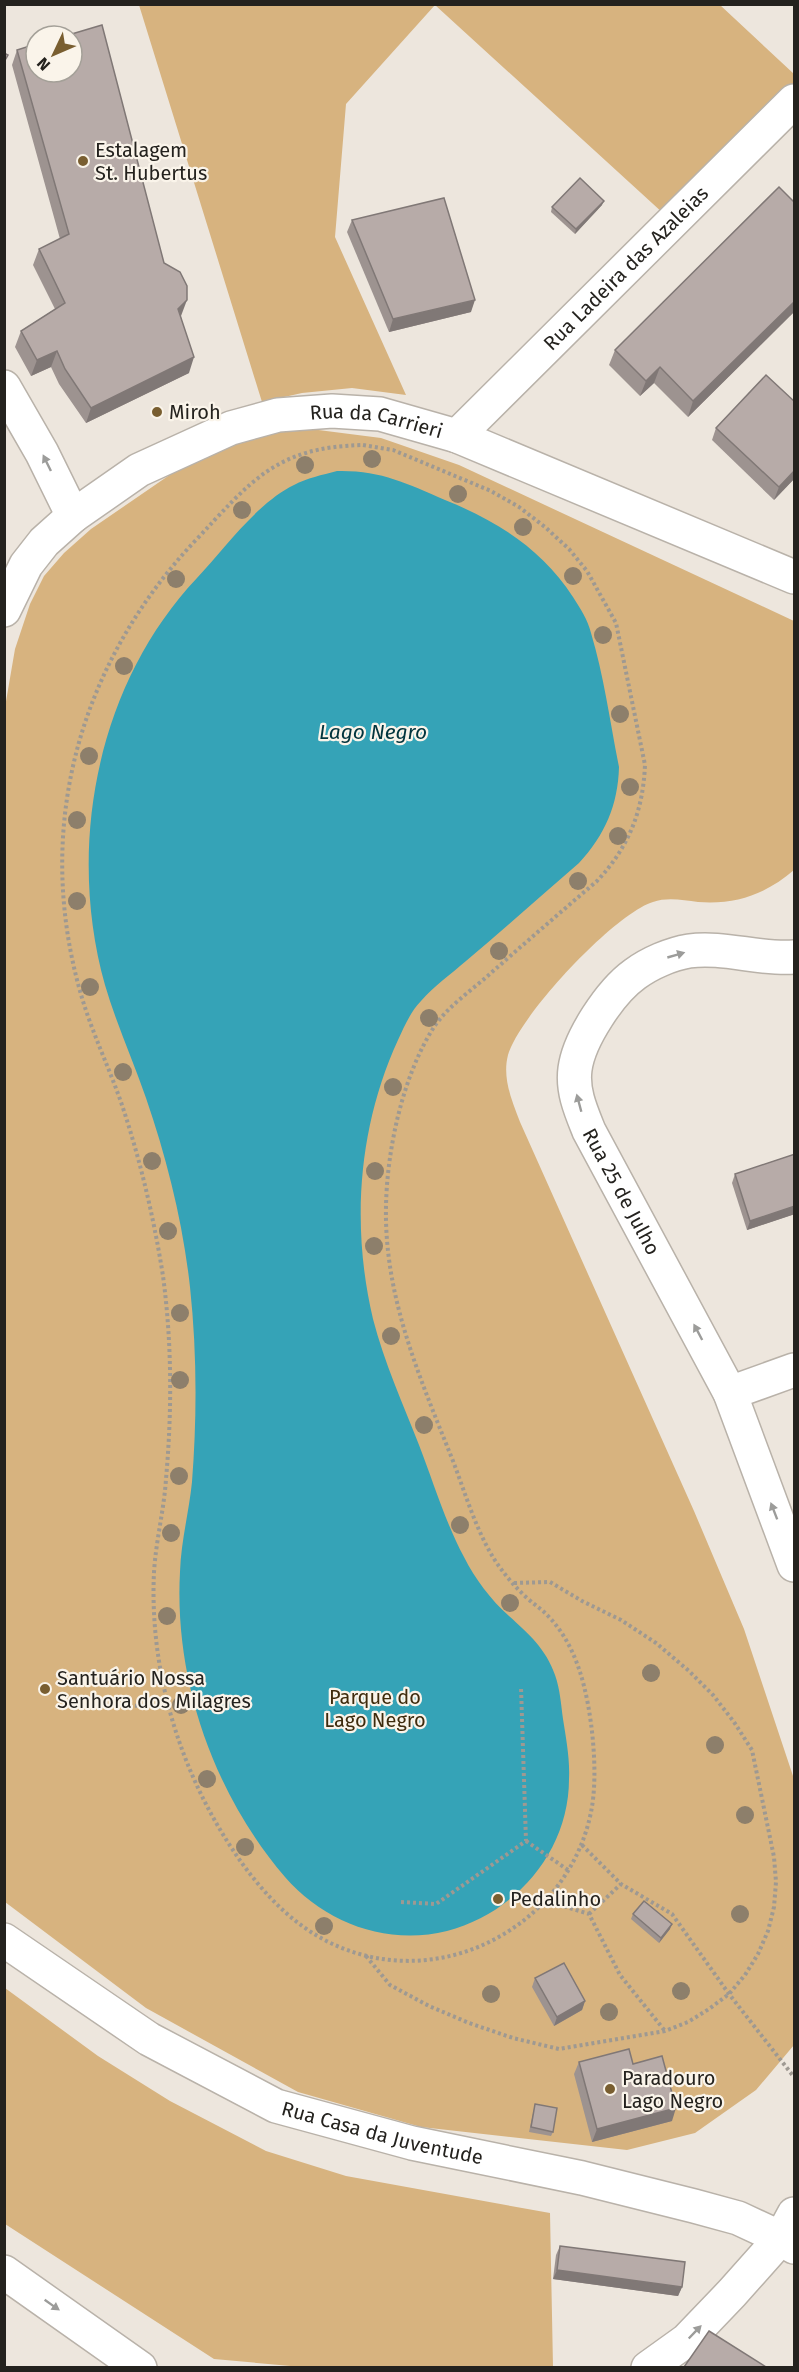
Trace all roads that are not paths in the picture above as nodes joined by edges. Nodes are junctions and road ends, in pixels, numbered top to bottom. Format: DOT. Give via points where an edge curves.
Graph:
graph roads {
  1 [pos="795,101"];
  2 [pos="4,387"];
  3 [pos="457,436"];
  4 [pos="73,516"];
  5 [pos="795,577"];
  6 [pos="4,610"];
  7 [pos="795,957"];
  8 [pos="795,1370"];
  9 [pos="730,1393"];
  10 [pos="795,1566"];
  11 [pos="4,1940"];
  12 [pos="790,2233"];
  13 [pos="4,2272"];
  14 [pos="140,2367"];
  15 [pos="648,2367"];
  1 -- 3 [label="street, Rua Ladeira das Azaleias"];
  4 -- 2 [label="street, one-way"];
  3 -- 4 [label="street, Rua da Carrieri" via="359,411 278,415 231,428 139,470"];
  3 -- 5 [label="street, Rua da Carrieri"];
  4 -- 6 [label="street, Rua da Carrieri" via="26,565"];
  9 -- 7 [label="street, Rua 25 de Julho, one-way" via="589,1131 577,1103 574,1071 580,1048 596,1019 634,975 652,964 690,951"];
  8 -- 9 [label="street"];
  10 -- 9 [label="street, Rua 25 de Julho, one-way"];
  11 -- 12 [label="street, Rua Casa da Juventude" via="149,2039 276,2106 412,2143 652,2195"];
  15 -- 12 [label="street, one-way" via="687,2340"];
  13 -- 14 [label="street, one-way"];
}
